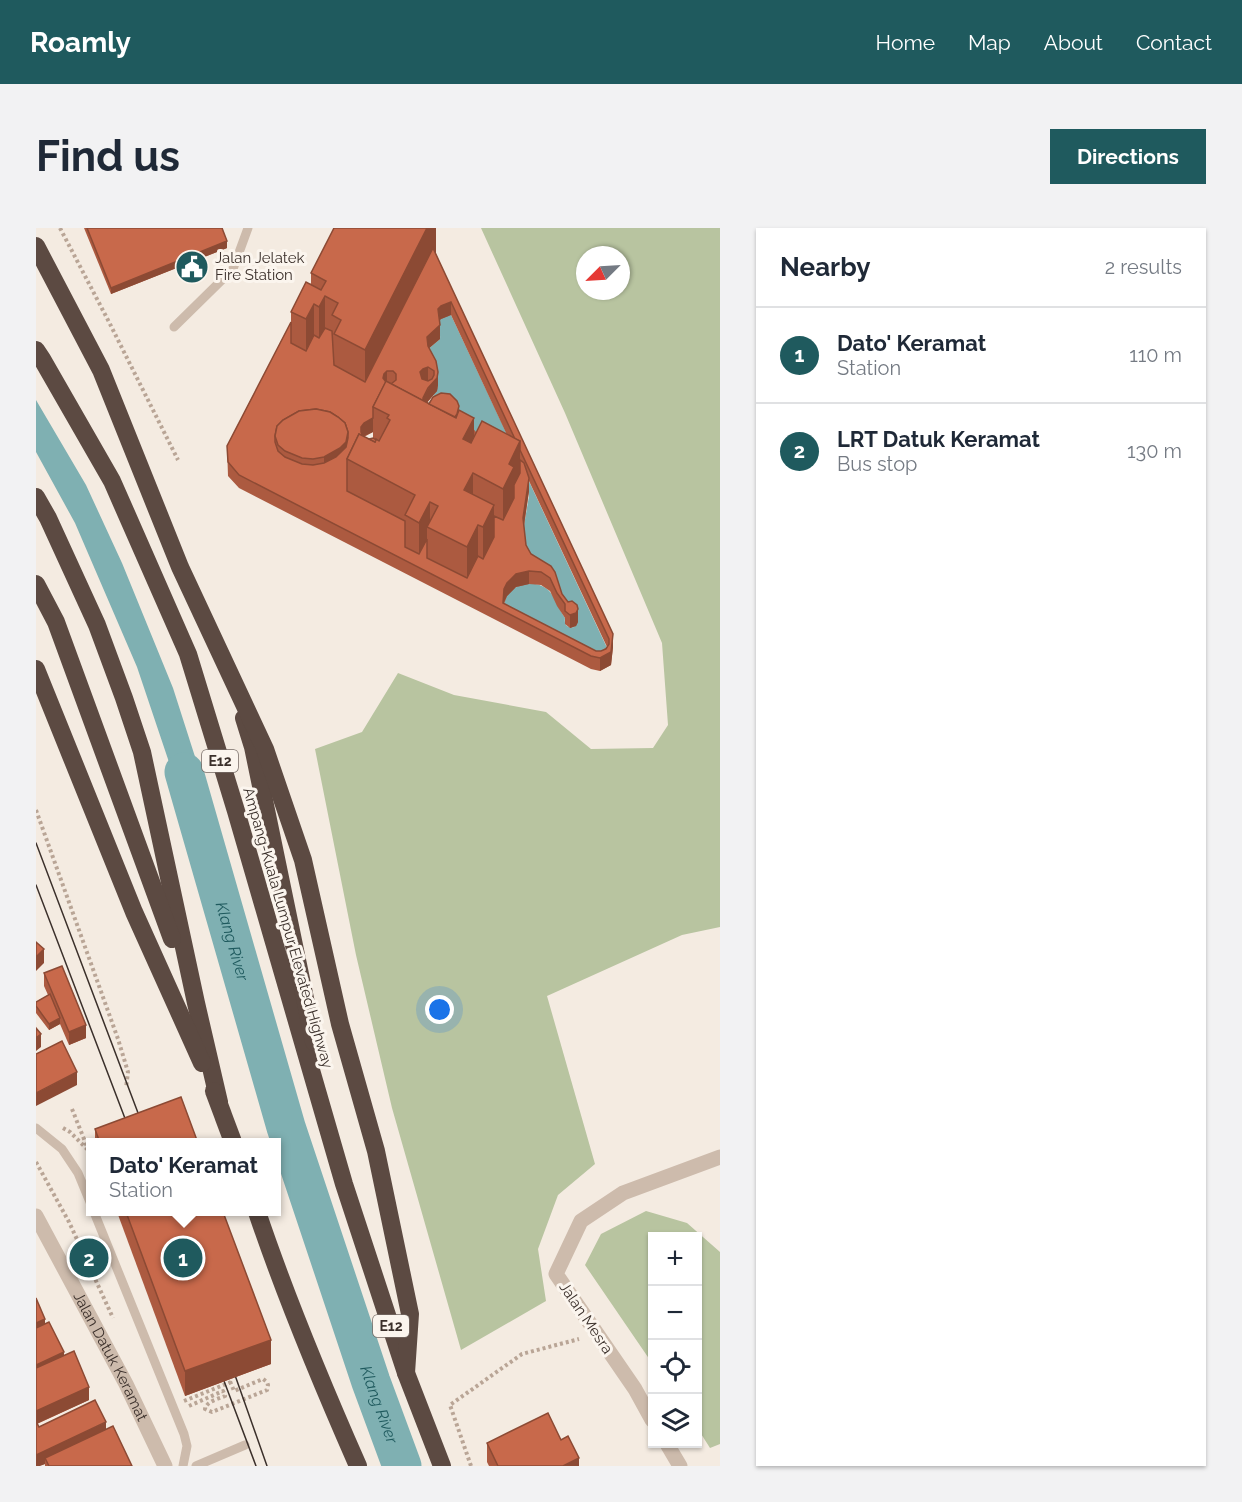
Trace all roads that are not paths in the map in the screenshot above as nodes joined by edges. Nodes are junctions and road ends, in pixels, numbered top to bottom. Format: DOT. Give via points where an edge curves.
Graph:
graph roads {
  1 [pos="248,228"];
  2 [pos="36,246"];
  3 [pos="36,264"];
  4 [pos="174,327"];
  5 [pos="36,350"];
  6 [pos="36,497"];
  7 [pos="36,584"];
  8 [pos="36,669"];
  9 [pos="196,1003"];
  10 [pos="219,1102"];
  11 [pos="36,1128"];
  12 [pos="231,1138"];
  13 [pos="720,1157"];
  14 [pos="344,1184"];
  15 [pos="86,1192"];
  16 [pos="36,1216"];
  17 [pos="96,1216"];
  18 [pos="258,1216"];
  19 [pos="406,1373"];
  20 [pos="648,1413"];
  21 [pos="245,1445"];
  22 [pos="670,1448"];
  23 [pos="165,1466"];
  24 [pos="183,1466"];
  25 [pos="196,1466"];
  26 [pos="358,1466"];
  27 [pos="442,1466"];
  28 [pos="680,1466"];
  1 -- 4 [label="lane" via="233,269"];
  2 -- 19 [label="highway, bridge" via="101,370 180,567 266,749 303,860 340,1024 376,1151 410,1314"];
  3 -- 14 [label="highway, bridge" via="106,388 170,523 213,627 253,747"];
  5 -- 14 [label="highway, Ampang-Kuala Lumpur Elevated Highway / E12" via="112,481 188,654"];
  6 -- 9 [label="highway" via="97,625 142,752"];
  7 -- 9 [label="highway" via="56,622"];
  8 -- 10 [label="highway" via="134,912"];
  9 -- 10 [label="highway"];
  10 -- 12 [label="highway"];
  11 -- 15 [label="lane" via="62,1149"];
  13 -- 20 [label="street, Jalan Mesra" via="622,1193 581,1221 556,1274"];
  14 -- 19 [label="highway, Ampang-Kuala Lumpur Elevated Highway / E12"];
  16 -- 23 [label="street, Jalan Datuk Keramat"];
  17 -- 24 [label="lane" via="184,1434 187,1446"];
  18 -- 26 [label="highway" via="306,1346"];
  19 -- 27 [label="highway, Ampang-Kuala Lumpur Elevated Highway / E12"];
  21 -- 25 [label="lane"];
  22 -- 28 [label="street"];
}
